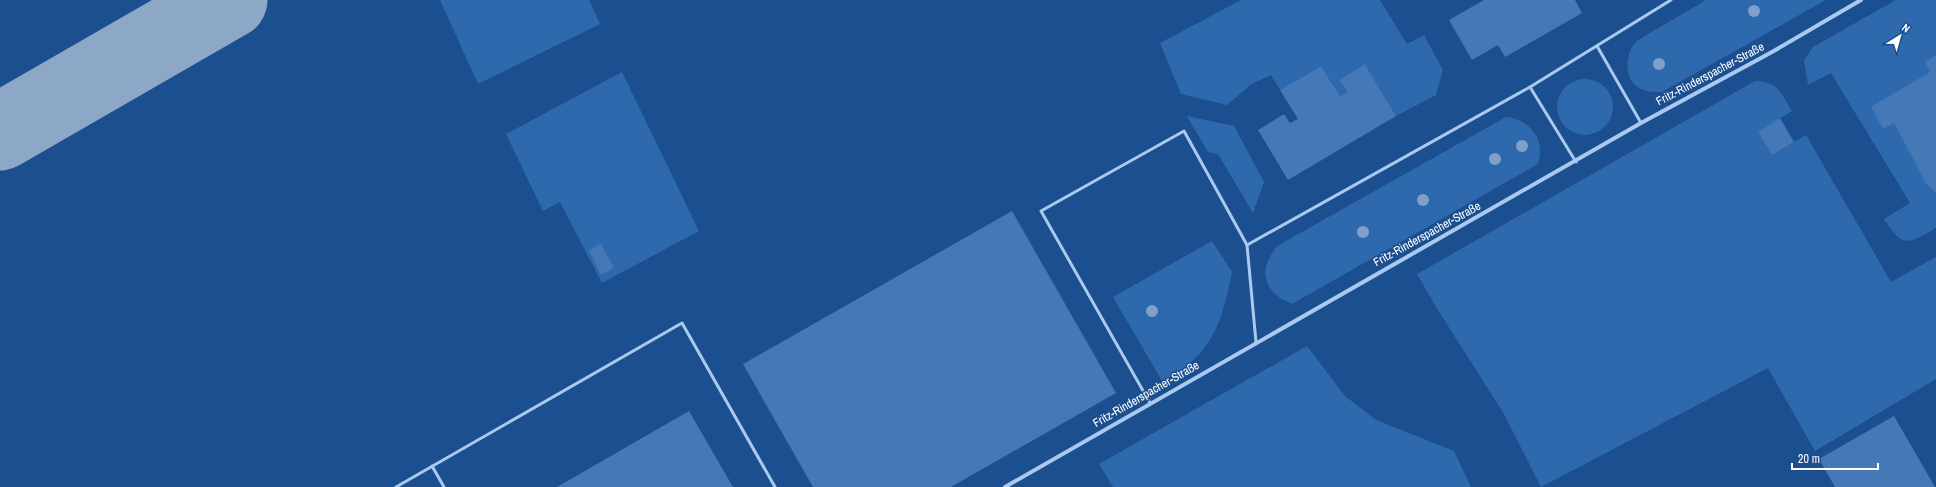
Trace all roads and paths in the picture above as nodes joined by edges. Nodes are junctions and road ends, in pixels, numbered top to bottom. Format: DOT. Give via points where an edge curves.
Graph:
graph roads {
  1 [pos="1670,0"];
  2 [pos="1861,0"];
  3 [pos="1597,46"];
  4 [pos="1530,86"];
  5 [pos="1641,123"];
  6 [pos="1576,162"];
  7 [pos="1247,245"];
  8 [pos="1256,342"];
  9 [pos="1150,403"];
  10 [pos="432,466"];
  11 [pos="396,487"];
  12 [pos="444,487"];
  13 [pos="775,487"];
  14 [pos="1005,487"];
  1 -- 3 [label="lane"];
  2 -- 5 [label="street, Fritz-Rinderspacher-Straße"];
  3 -- 4 [label="lane"];
  3 -- 5 [label="lane"];
  4 -- 6 [label="lane"];
  4 -- 7 [label="lane"];
  5 -- 6 [label="street, Fritz-Rinderspacher-Straße"];
  6 -- 8 [label="street, Fritz-Rinderspacher-Straße"];
  7 -- 8 [label="lane"];
  7 -- 9 [label="lane" via="1184,131 1041,211"];
  8 -- 9 [label="street, Fritz-Rinderspacher-Straße"];
  9 -- 14 [label="street, Fritz-Rinderspacher-Straße"];
  10 -- 11 [label="lane"];
  10 -- 12 [label="lane"];
  10 -- 13 [label="lane" via="682,323"];
}
